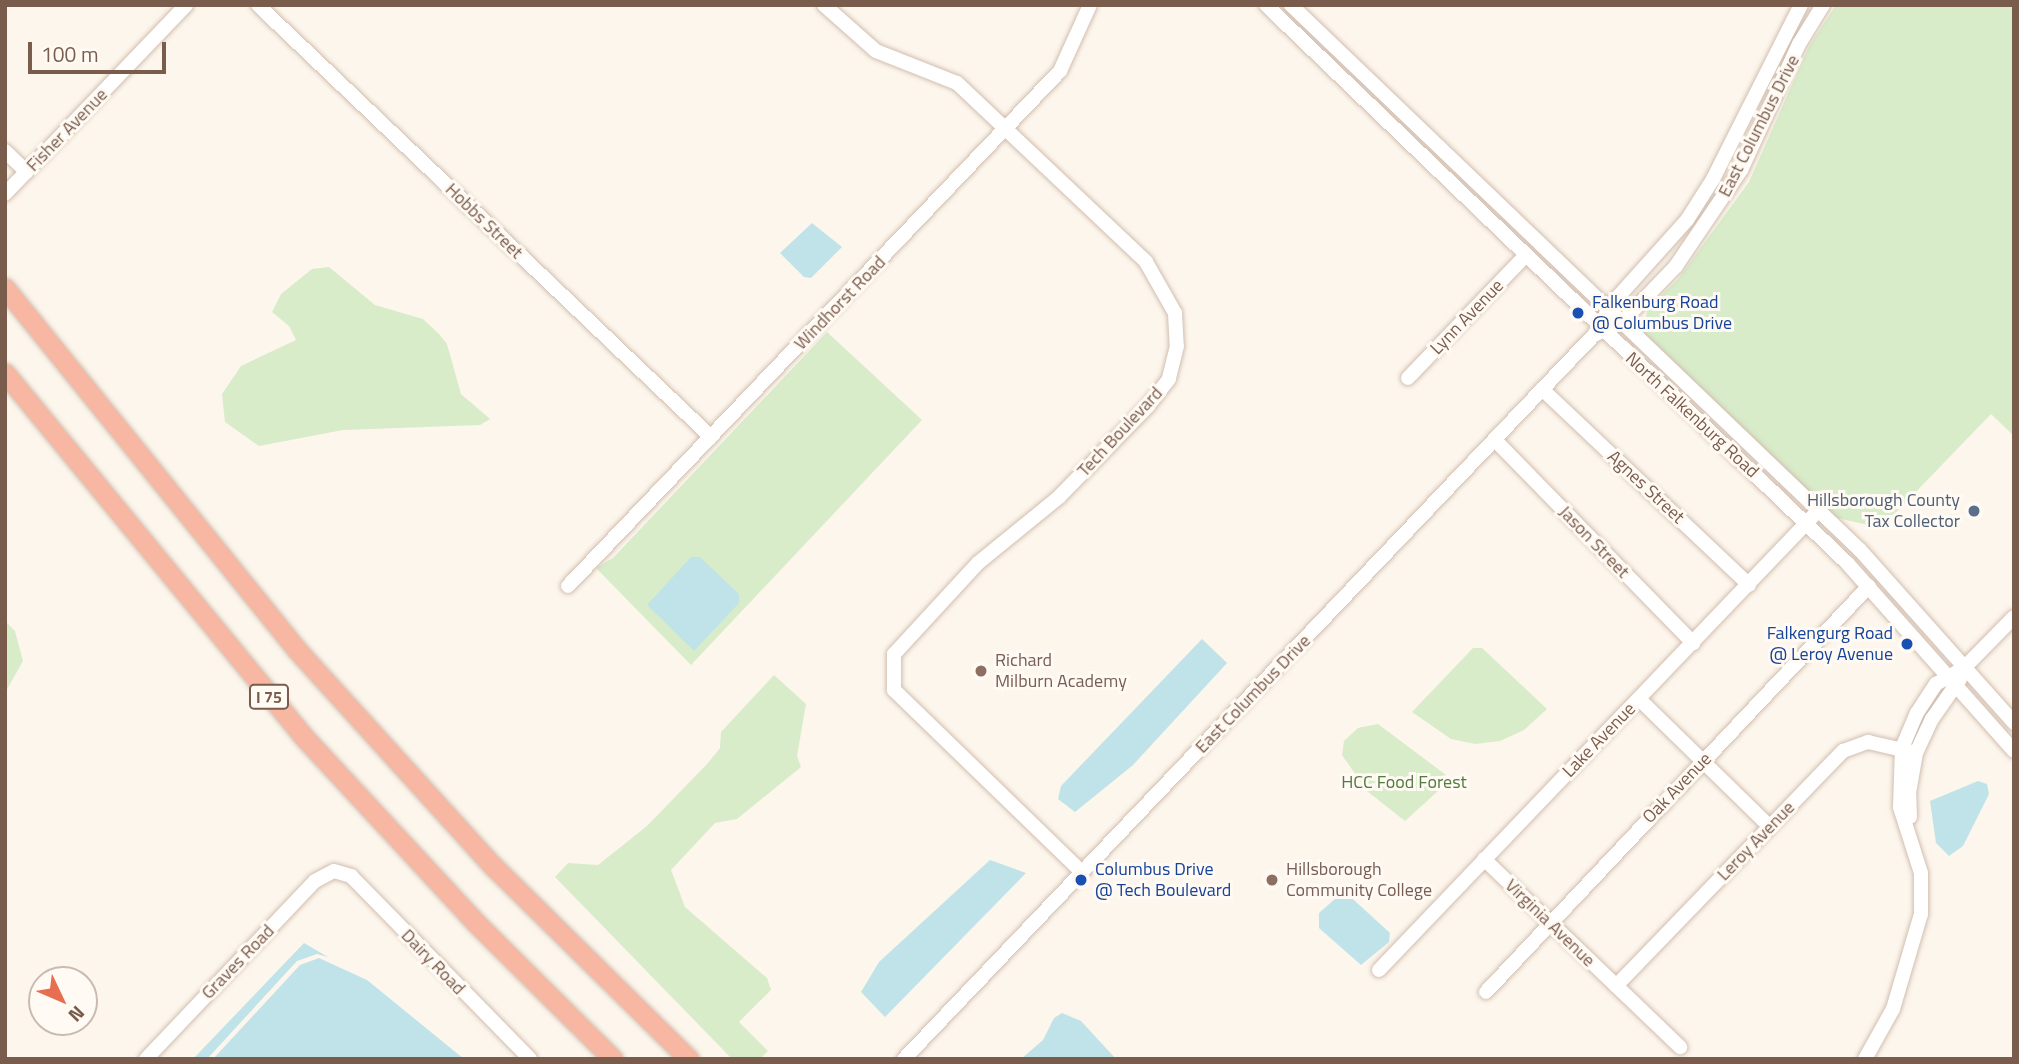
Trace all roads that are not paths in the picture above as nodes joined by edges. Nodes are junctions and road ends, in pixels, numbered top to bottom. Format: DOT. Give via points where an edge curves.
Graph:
graph roads {
  1 [pos="186,5"];
  2 [pos="258,5"];
  3 [pos="824,5"];
  4 [pos="1090,5"];
  5 [pos="1266,5"];
  6 [pos="1291,5"];
  7 [pos="1801,5"];
  8 [pos="1823,5"];
  9 [pos="1771,58"];
  10 [pos="1789,67"];
  11 [pos="1007,130"];
  12 [pos="5,151"];
  13 [pos="27,172"];
  14 [pos="5,194"];
  15 [pos="1526,255"];
  16 [pos="5,288"];
  17 [pos="1608,308"];
  18 [pos="1622,322"];
  19 [pos="1602,329"];
  20 [pos="5,373"];
  21 [pos="1408,378"];
  22 [pos="1542,389"];
  23 [pos="711,437"];
  24 [pos="1495,440"];
  25 [pos="1819,510"];
  26 [pos="1806,523"];
  27 [pos="568,586"];
  28 [pos="1749,586"];
  29 [pos="1869,586"];
  30 [pos="2014,617"];
  31 [pos="1693,643"];
  32 [pos="1964,668"];
  33 [pos="1946,676"];
  34 [pos="1956,688"];
  35 [pos="1639,699"];
  36 [pos="2014,723"];
  37 [pos="1902,748"];
  38 [pos="2014,751"];
  39 [pos="1916,753"];
  40 [pos="1703,761"];
  41 [pos="1770,827"];
  42 [pos="1913,844"];
  43 [pos="1484,859"];
  44 [pos="334,871"];
  45 [pos="1083,872"];
  46 [pos="1549,923"];
  47 [pos="1380,971"];
  48 [pos="1616,986"];
  49 [pos="1486,992"];
  50 [pos="1680,1047"];
  51 [pos="146,1059"];
  52 [pos="530,1059"];
  53 [pos="613,1059"];
  54 [pos="689,1059"];
  55 [pos="904,1059"];
  56 [pos="1865,1059"];
  1 -- 13 [label="street, Fisher Avenue"];
  2 -- 23 [label="street, Hobbs Street"];
  3 -- 11 [label="street, Tech Boulevard" via="876,51 957,83"];
  4 -- 11 [label="street, Windhorst Road" via="1060,71"];
  5 -- 15 [label="street, North Falkenburg Road"];
  6 -- 17 [label="street, North Falkenburg Road"];
  7 -- 9 [label="street, East Columbus Drive"];
  8 -- 10 [label="street, East Columbus Drive"];
  9 -- 10 [label="street"];
  9 -- 17 [label="street, East Columbus Drive" via="1742,125 1687,219"];
  10 -- 18 [label="street, East Columbus Drive" via="1741,170 1704,228 1676,266"];
  11 -- 23 [label="street, Windhorst Road"];
  11 -- 45 [label="street, Tech Boulevard" via="1146,261 1175,313 1177,346 1169,379 1148,406 1059,497 978,563 894,654 894,690"];
  12 -- 13 [label="street"];
  13 -- 14 [label="street, Fisher Avenue"];
  15 -- 19 [label="street, North Falkenburg Road"];
  15 -- 21 [label="street, Lynn Avenue"];
  16 -- 54 [label="highway" via="297,650 495,867"];
  17 -- 18 [label="street, North Falkenburg Road"];
  17 -- 19 [label="street, East Columbus Drive"];
  18 -- 19 [label="street, East Columbus Drive"];
  18 -- 25 [label="street, North Falkenburg Road"];
  19 -- 22 [label="street, East Columbus Drive"];
  19 -- 26 [label="street, North Falkenburg Road"];
  20 -- 53 [label="highway, I 75" via="310,744 476,923"];
  22 -- 24 [label="street, East Columbus Drive"];
  22 -- 28 [label="street, Agnes Street"];
  23 -- 27 [label="street, Windhorst Road"];
  24 -- 31 [label="street, Jason Street"];
  24 -- 45 [label="street, East Columbus Drive"];
  25 -- 26 [label="street, Lake Avenue"];
  25 -- 32 [label="street, North Falkenburg Road"];
  26 -- 28 [label="street, Lake Avenue"];
  26 -- 29 [label="street, North Falkenburg Road"];
  28 -- 31 [label="street, Lake Avenue"];
  29 -- 33 [label="street, North Falkenburg Road"];
  29 -- 40 [label="street, Oak Avenue"];
  30 -- 32 [label="street"];
  31 -- 35 [label="street, Lake Avenue"];
  32 -- 33 [label="street"];
  32 -- 34 [label="street"];
  32 -- 36 [label="street, North Falkenburg Road"];
  33 -- 34 [label="street, North Falkenburg Road"];
  33 -- 37 [label="street" via="1917,713"];
  34 -- 38 [label="street, North Falkenburg Road"];
  34 -- 39 [label="street" via="1932,719"];
  35 -- 40 [label="street"];
  35 -- 43 [label="street, Lake Avenue"];
  37 -- 39 [label="street, Leroy Avenue"];
  37 -- 41 [label="street, Leroy Avenue" via="1868,743 1843,751"];
  37 -- 42 [label="street" via="1900,807"];
  39 -- 42 [label="street" via="1909,793"];
  40 -- 41 [label="street"];
  40 -- 46 [label="street, Oak Avenue"];
  41 -- 48 [label="street, Leroy Avenue"];
  42 -- 56 [label="street" via="1921,873 1921,914 1893,1009"];
  43 -- 46 [label="street, Virginia Avenue"];
  43 -- 47 [label="street, Lake Avenue"];
  44 -- 51 [label="street, Graves Road" via="315,881"];
  44 -- 52 [label="street, Dairy Road" via="351,877"];
  45 -- 55 [label="street, East Columbus Drive"];
  46 -- 48 [label="street, Virginia Avenue"];
  46 -- 49 [label="street, Oak Avenue"];
  48 -- 50 [label="street, Virginia Avenue"];
}
